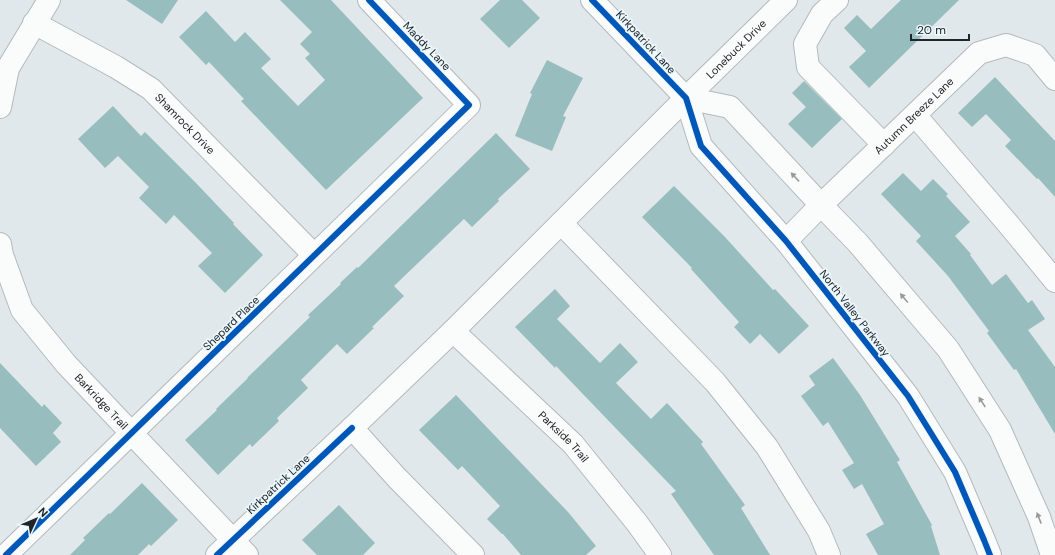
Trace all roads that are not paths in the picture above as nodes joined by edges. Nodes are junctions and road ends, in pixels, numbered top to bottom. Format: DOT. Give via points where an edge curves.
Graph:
graph roads {
  1 [pos="49,0"];
  2 [pos="370,0"];
  3 [pos="592,0"];
  4 [pos="786,0"];
  5 [pos="837,0"];
  6 [pos="34,23"];
  7 [pos="1055,79"];
  8 [pos="686,98"];
  9 [pos="469,105"];
  10 [pos="0,107"];
  11 [pos="915,115"];
  12 [pos="884,145"];
  13 [pos="821,205"];
  14 [pos="561,223"];
  15 [pos="786,241"];
  16 [pos="0,244"];
  17 [pos="314,255"];
  18 [pos="1055,281"];
  19 [pos="453,331"];
  20 [pos="352,428"];
  21 [pos="132,434"];
  22 [pos="240,548"];
  23 [pos="6,555"];
  24 [pos="217,555"];
  25 [pos="473,555"];
  26 [pos="660,555"];
  27 [pos="829,555"];
  28 [pos="990,555"];
  29 [pos="1052,555"];
  1 -- 6 [label="street"];
  2 -- 9 [label="street, Maddy Lane"];
  3 -- 8 [label="street, Kirkpatrick Lane"];
  4 -- 8 [label="street, Lonebuck Drive"];
  5 -- 12 [label="street" via="822,14 805,44 808,67"];
  6 -- 10 [label="street" via="8,68"];
  6 -- 17 [label="street, Shamrock Drive" via="116,66 150,89"];
  7 -- 11 [label="street, Autumn Breeze Lane" via="1035,56 1006,45 979,53"];
  13 -- 8 [label="street, one-way" via="730,107"];
  8 -- 14 [label="street, Kirkpatrick Lane"];
  8 -- 15 [label="street, North Valley Parkway" via="701,146"];
  9 -- 17 [label="street, Shepard Place"];
  11 -- 12 [label="street, Autumn Breeze Lane"];
  11 -- 18 [label="street"];
  12 -- 13 [label="street, Autumn Breeze Lane"];
  13 -- 15 [label="street, Autumn Breeze Lane"];
  29 -- 13 [label="street, one-way" via="1000,430 948,349 857,242"];
  14 -- 19 [label="street, Kirkpatrick Lane"];
  14 -- 27 [label="street" via="715,382 767,447 819,531"];
  15 -- 28 [label="street, North Valley Parkway" via="908,396 954,472"];
  16 -- 21 [label="street, Barkridge Trail" via="22,310 66,364"];
  17 -- 21 [label="street, Shepard Place"];
  19 -- 20 [label="street, Kirkpatrick Lane"];
  19 -- 26 [label="street, Parkside Trail" via="573,444"];
  20 -- 22 [label="street, Kirkpatrick Lane"];
  20 -- 25 [label="street"];
  21 -- 22 [label="street, Barkridge Trail"];
  21 -- 23 [label="street, Shepard Place"];
  22 -- 24 [label="street, Kirkpatrick Lane"];
}
